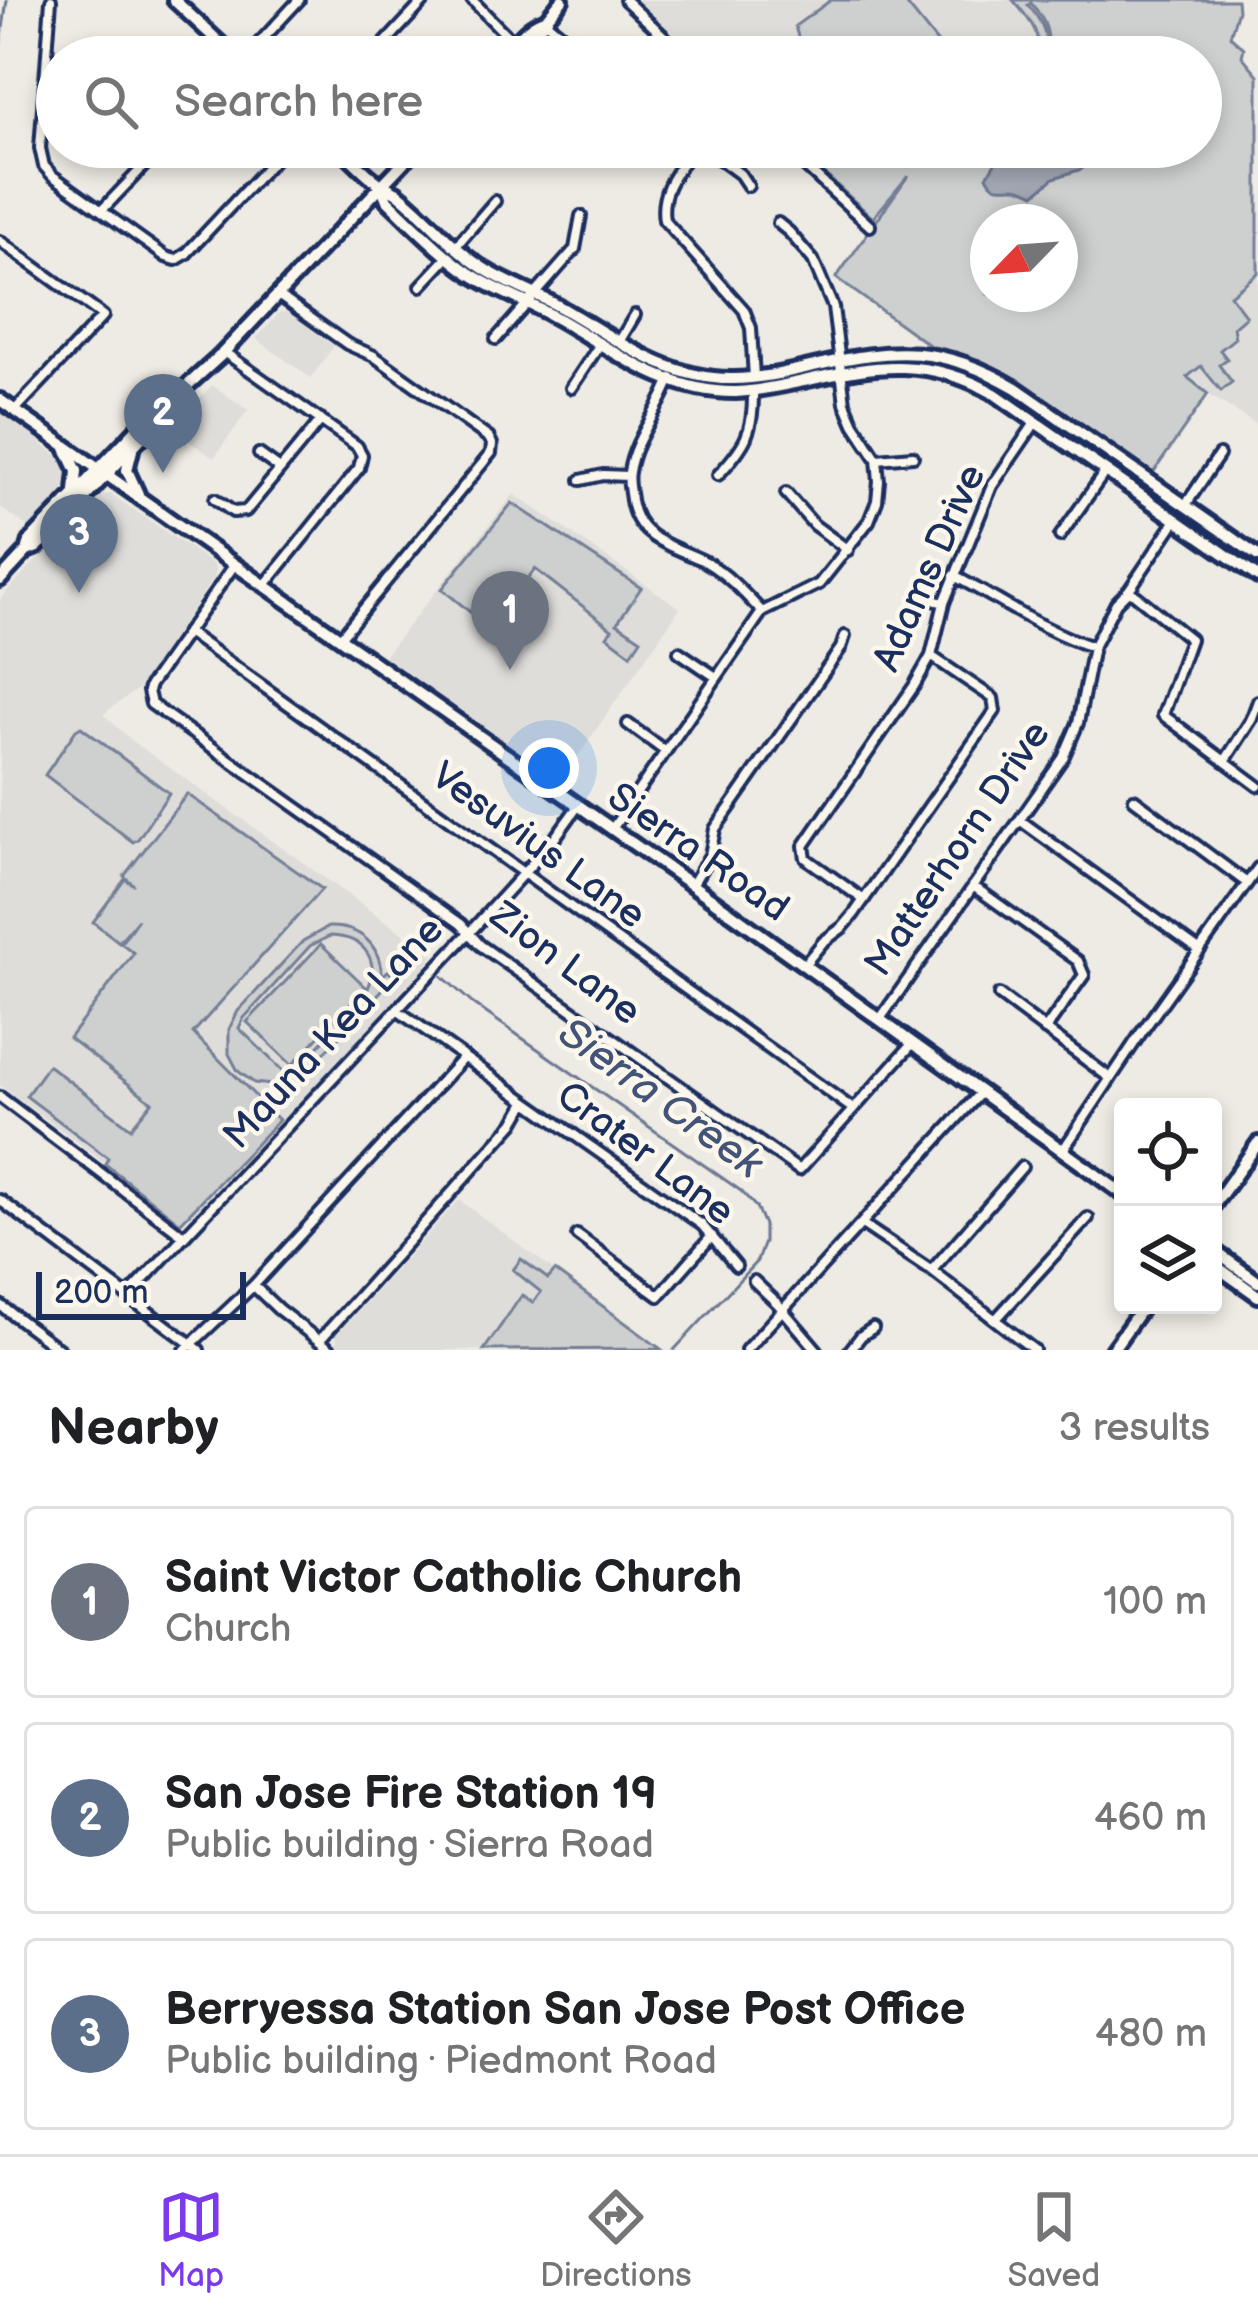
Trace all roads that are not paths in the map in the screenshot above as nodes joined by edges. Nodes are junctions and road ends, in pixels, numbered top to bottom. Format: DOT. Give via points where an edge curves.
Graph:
graph roads {
  1 [pos="51,0"];
  2 [pos="174,0"];
  3 [pos="299,0"];
  4 [pos="425,0"];
  5 [pos="472,0"];
  6 [pos="562,0"];
  7 [pos="625,0"];
  8 [pos="544,20"];
  9 [pos="52,36"];
  10 [pos="213,36"];
  11 [pos="266,36"];
  12 [pos="391,36"];
  13 [pos="507,36"];
  14 [pos="527,36"];
  15 [pos="563,36"];
  16 [pos="664,36"];
  17 [pos="47,168"];
  18 [pos="142,168"];
  19 [pos="266,168"];
  20 [pos="363,168"];
  21 [pos="398,168"];
  22 [pos="681,168"];
  23 [pos="731,168"];
  24 [pos="807,168"];
  25 [pos="381,185"];
  26 [pos="748,186"];
  27 [pos="496,201"];
  28 [pos="103,209"];
  29 [pos="581,216"];
  30 [pos="778,224"];
  31 [pos="870,226"];
  32 [pos="0,241"];
  33 [pos="451,252"];
  34 [pos="421,286"];
  35 [pos="278,295"];
  36 [pos="531,298"];
  37 [pos="634,315"];
  38 [pos="496,339"];
  39 [pos="619,342"];
  40 [pos="599,344"];
  41 [pos="224,352"];
  42 [pos="841,366"];
  43 [pos="672,375"];
  44 [pos="754,384"];
  45 [pos="571,388"];
  46 [pos="0,400"];
  47 [pos="1005,401"];
  48 [pos="167,404"];
  49 [pos="1044,407"];
  50 [pos="15,410"];
  51 [pos="320,420"];
  52 [pos="1036,423"];
  53 [pos="135,444"];
  54 [pos="65,445"];
  55 [pos="1105,450"];
  56 [pos="259,454"];
  57 [pos="1219,455"];
  58 [pos="913,456"];
  59 [pos="877,459"];
  60 [pos="280,469"];
  61 [pos="102,471"];
  62 [pos="1106,472"];
  63 [pos="718,475"];
  64 [pos="628,476"];
  65 [pos="581,480"];
  66 [pos="74,493"];
  67 [pos="786,493"];
  68 [pos="140,497"];
  69 [pos="215,499"];
  70 [pos="1185,506"];
  71 [pos="1176,520"];
  72 [pos="1060,536"];
  73 [pos="848,550"];
  74 [pos="27,551"];
  75 [pos="1256,551"];
  76 [pos="235,564"];
  77 [pos="1243,567"];
  78 [pos="954,576"];
  79 [pos="1258,578"];
  80 [pos="0,580"];
  81 [pos="265,585"];
  82 [pos="1129,590"];
  83 [pos="918,596"];
  84 [pos="944,603"];
  85 [pos="762,612"];
  86 [pos="187,632"];
  87 [pos="845,636"];
  88 [pos="340,638"];
  89 [pos="1093,647"];
  90 [pos="679,652"];
  91 [pos="931,656"];
  92 [pos="716,677"];
  93 [pos="1258,700"];
  94 [pos="628,724"];
  95 [pos="665,751"];
  96 [pos="1225,760"];
  97 [pos="1258,786"];
  98 [pos="1134,800"];
  99 [pos="578,806"];
  100 [pos="1020,820"];
  101 [pos="612,829"];
  102 [pos="1258,868"];
  103 [pos="524,872"];
  104 [pos="1247,883"];
  105 [pos="692,885"];
  106 [pos="974,886"];
  107 [pos="864,900"];
  108 [pos="469,933"];
  109 [pos="1199,950"];
  110 [pos="804,965"];
  111 [pos="999,995"];
  112 [pos="397,1010"];
  113 [pos="880,1019"];
  114 [pos="1045,1030"];
  115 [pos="913,1043"];
  116 [pos="464,1057"];
  117 [pos="1110,1078"];
  118 [pos="981,1092"];
  119 [pos="0,1096"];
  120 [pos="526,1102"];
  121 [pos="853,1109"];
  122 [pos="1258,1143"];
  123 [pos="1063,1150"];
  124 [pos="1022,1167"];
  125 [pos="1114,1187"];
  126 [pos="1222,1193"];
  127 [pos="0,1200"];
  128 [pos="1088,1218"];
  129 [pos="862,1224"];
  130 [pos="577,1235"];
  131 [pos="184,1236"];
  132 [pos="712,1236"];
  133 [pos="1222,1253"];
  134 [pos="1222,1257"];
  135 [pos="1232,1264"];
  136 [pos="736,1266"];
  137 [pos="932,1270"];
  138 [pos="1222,1271"];
  139 [pos="754,1281"];
  140 [pos="1258,1282"];
  141 [pos="254,1286"];
  142 [pos="128,1296"];
  143 [pos="1258,1296"];
  144 [pos="0,1305"];
  145 [pos="782,1310"];
  146 [pos="1138,1314"];
  147 [pos="996,1319"];
  148 [pos="873,1328"];
  149 [pos="319,1341"];
  150 [pos="192,1348"];
  151 [pos="60,1350"];
  152 [pos="331,1350"];
  153 [pos="746,1350"];
  154 [pos="817,1350"];
  155 [pos="850,1350"];
  156 [pos="1034,1350"];
  157 [pos="1112,1350"];
  1 -- 9 [label="street"];
  2 -- 10 [label="main road"];
  3 -- 11 [label="street"];
  4 -- 12 [label="street"];
  5 -- 13 [label="street"];
  6 -- 8 [label="main road"];
  7 -- 16 [label="street"];
  8 -- 14 [label="main road"];
  8 -- 15 [label="street"];
  17 -- 28 [label="street"];
  18 -- 28 [label="street"];
  19 -- 28 [label="street" via="176,260"];
  20 -- 25 [label="main road"];
  21 -- 25 [label="main road"];
  22 -- 44 [label="street" via="669,182 664,220 744,310"];
  23 -- 26 [label="street"];
  24 -- 31 [label="street"];
  25 -- 33 [label="main road"];
  25 -- 35 [label="main road"];
  27 -- 33 [label="street"];
  29 -- 36 [label="street" via="575,249"];
  30 -- 42 [label="street" via="813,260 833,307"];
  32 -- 50 [label="street" via="104,316"];
  33 -- 34 [label="street"];
  33 -- 36 [label="main road"];
  35 -- 41 [label="main road"];
  35 -- 88 [label="street" via="492,444"];
  36 -- 38 [label="street"];
  36 -- 39 [label="main road"];
  36 -- 40 [label="main road"];
  37 -- 39 [label="street"];
  39 -- 43 [label="main road"];
  40 -- 43 [label="main road"];
  40 -- 45 [label="street"];
  41 -- 48 [label="main road"];
  41 -- 51 [label="street"];
  42 -- 44 [label="main road"];
  42 -- 47 [label="main road" via="924,368"];
  42 -- 49 [label="main road" via="890,352 927,354 995,376"];
  42 -- 59 [label="street" via="845,404"];
  43 -- 44 [label="main road" via="698,389 732,392"];
  43 -- 64 [label="street"];
  44 -- 63 [label="street" via="751,429"];
  46 -- 50 [label="main road, Sierra Road"];
  47 -- 49 [label="main road"];
  47 -- 52 [label="main road"];
  48 -- 53 [label="main road"];
  48 -- 61 [label="main road"];
  49 -- 55 [label="main road"];
  50 -- 54 [label="main road, Sierra Road"];
  51 -- 60 [label="street"];
  51 -- 81 [label="street" via="357,446 361,465"];
  52 -- 55 [label="main road" via="1056,424"];
  52 -- 62 [label="main road"];
  52 -- 78 [label="street, Adams Drive" via="992,486"];
  53 -- 61 [label="main road"];
  53 -- 68 [label="main road" via="128,470"];
  54 -- 61 [label="main road, Sierra Road"];
  54 -- 66 [label="main road" via="77,471"];
  55 -- 70 [label="main road"];
  56 -- 60 [label="street"];
  57 -- 70 [label="street"];
  58 -- 59 [label="street"];
  59 -- 73 [label="street" via="877,501"];
  60 -- 69 [label="street" via="246,511"];
  61 -- 66 [label="main road"];
  61 -- 68 [label="main road, Sierra Road"];
  61 -- 74 [label="main road"];
  62 -- 71 [label="main road"];
  62 -- 72 [label="street"];
  64 -- 65 [label="street"];
  64 -- 85 [label="street" via="633,511 647,533 729,578"];
  66 -- 74 [label="main road"];
  67 -- 73 [label="street"];
  68 -- 76 [label="main road, Sierra Road"];
  70 -- 75 [label="main road"];
  71 -- 77 [label="main road"];
  71 -- 82 [label="street, Matterhorn Drive"];
  73 -- 85 [label="street" via="819,584"];
  74 -- 80 [label="main road"];
  75 -- 77 [label="street"];
  76 -- 81 [label="main road, Sierra Road"];
  76 -- 86 [label="street"];
  77 -- 79 [label="main road"];
  78 -- 84 [label="street, Adams Drive"];
  78 -- 89 [label="street"];
  81 -- 88 [label="main road, Sierra Road"];
  82 -- 89 [label="street, Matterhorn Drive"];
  82 -- 96 [label="street" via="1190,639 1162,715"];
  83 -- 84 [label="street"];
  84 -- 91 [label="street, Adams Drive"];
  85 -- 92 [label="street"];
  86 -- 103 [label="street, Vesuvius Lane"];
  86 -- 108 [label="street, Zion Lane" via="150,685 155,709"];
  87 -- 105 [label="street" via="715,830"];
  88 -- 99 [label="main road, Sierra Road"];
  89 -- 100 [label="street, Matterhorn Drive" via="1074,735"];
  90 -- 92 [label="street"];
  91 -- 107 [label="street, Adams Drive" via="804,846 806,858"];
  91 -- 107 [label="street" via="993,698 995,711"];
  92 -- 95 [label="street"];
  93 -- 96 [label="street"];
  94 -- 95 [label="street"];
  95 -- 101 [label="street"];
  96 -- 97 [label="street"];
  98 -- 104 [label="street"];
  99 -- 101 [label="main road, Sierra Road"];
  99 -- 103 [label="street, Mauna Kea Lane"];
  100 -- 106 [label="street, Matterhorn Drive"];
  100 -- 109 [label="street"];
  101 -- 105 [label="main road, Sierra Road"];
  102 -- 104 [label="street"];
  103 -- 108 [label="street, Mauna Kea Lane"];
  103 -- 121 [label="street, Vesuvius Lane"];
  104 -- 109 [label="street"];
  105 -- 110 [label="main road, Sierra Road"];
  106 -- 113 [label="street, Matterhorn Drive"];
  106 -- 114 [label="street" via="1078,962 1084,975"];
  107 -- 110 [label="street"];
  108 -- 112 [label="street, Mauna Kea Lane"];
  108 -- 121 [label="street, Zion Lane" via="799,1170"];
  109 -- 117 [label="street"];
  110 -- 113 [label="main road, Sierra Road"];
  111 -- 114 [label="street"];
  112 -- 116 [label="street, Crater Lane"];
  112 -- 131 [label="street, Mauna Kea Lane"];
  113 -- 115 [label="main road, Sierra Road"];
  114 -- 117 [label="street"];
  115 -- 118 [label="main road, Sierra Road"];
  115 -- 121 [label="street, Zion Lane"];
  116 -- 120 [label="street, Crater Lane"];
  116 -- 141 [label="street"];
  117 -- 123 [label="street"];
  118 -- 123 [label="main road, Sierra Road"];
  118 -- 129 [label="street"];
  119 -- 131 [label="street"];
  120 -- 132 [label="street, Crater Lane"];
  120 -- 149 [label="street"];
  122 -- 126 [label="main road"];
  123 -- 125 [label="main road, Sierra Road"];
  124 -- 137 [label="street"];
  127 -- 142 [label="street"];
  128 -- 147 [label="street"];
  129 -- 137 [label="street"];
  129 -- 145 [label="street"];
  130 -- 132 [label="street" via="658,1296"];
  131 -- 142 [label="street, Mauna Kea Lane"];
  132 -- 136 [label="street, Crater Lane"];
  133 -- 135 [label="main road"];
  134 -- 135 [label="main road"];
  135 -- 140 [label="main road"];
  137 -- 147 [label="street"];
  138 -- 143 [label="main road"];
  139 -- 145 [label="street"];
  141 -- 149 [label="street"];
  141 -- 150 [label="street"];
  142 -- 150 [label="street"];
  144 -- 151 [label="street"];
  145 -- 153 [label="street"];
  145 -- 154 [label="street"];
  146 -- 157 [label="main road"];
  147 -- 156 [label="street"];
  148 -- 155 [label="street"];
  149 -- 152 [label="street"];
}
